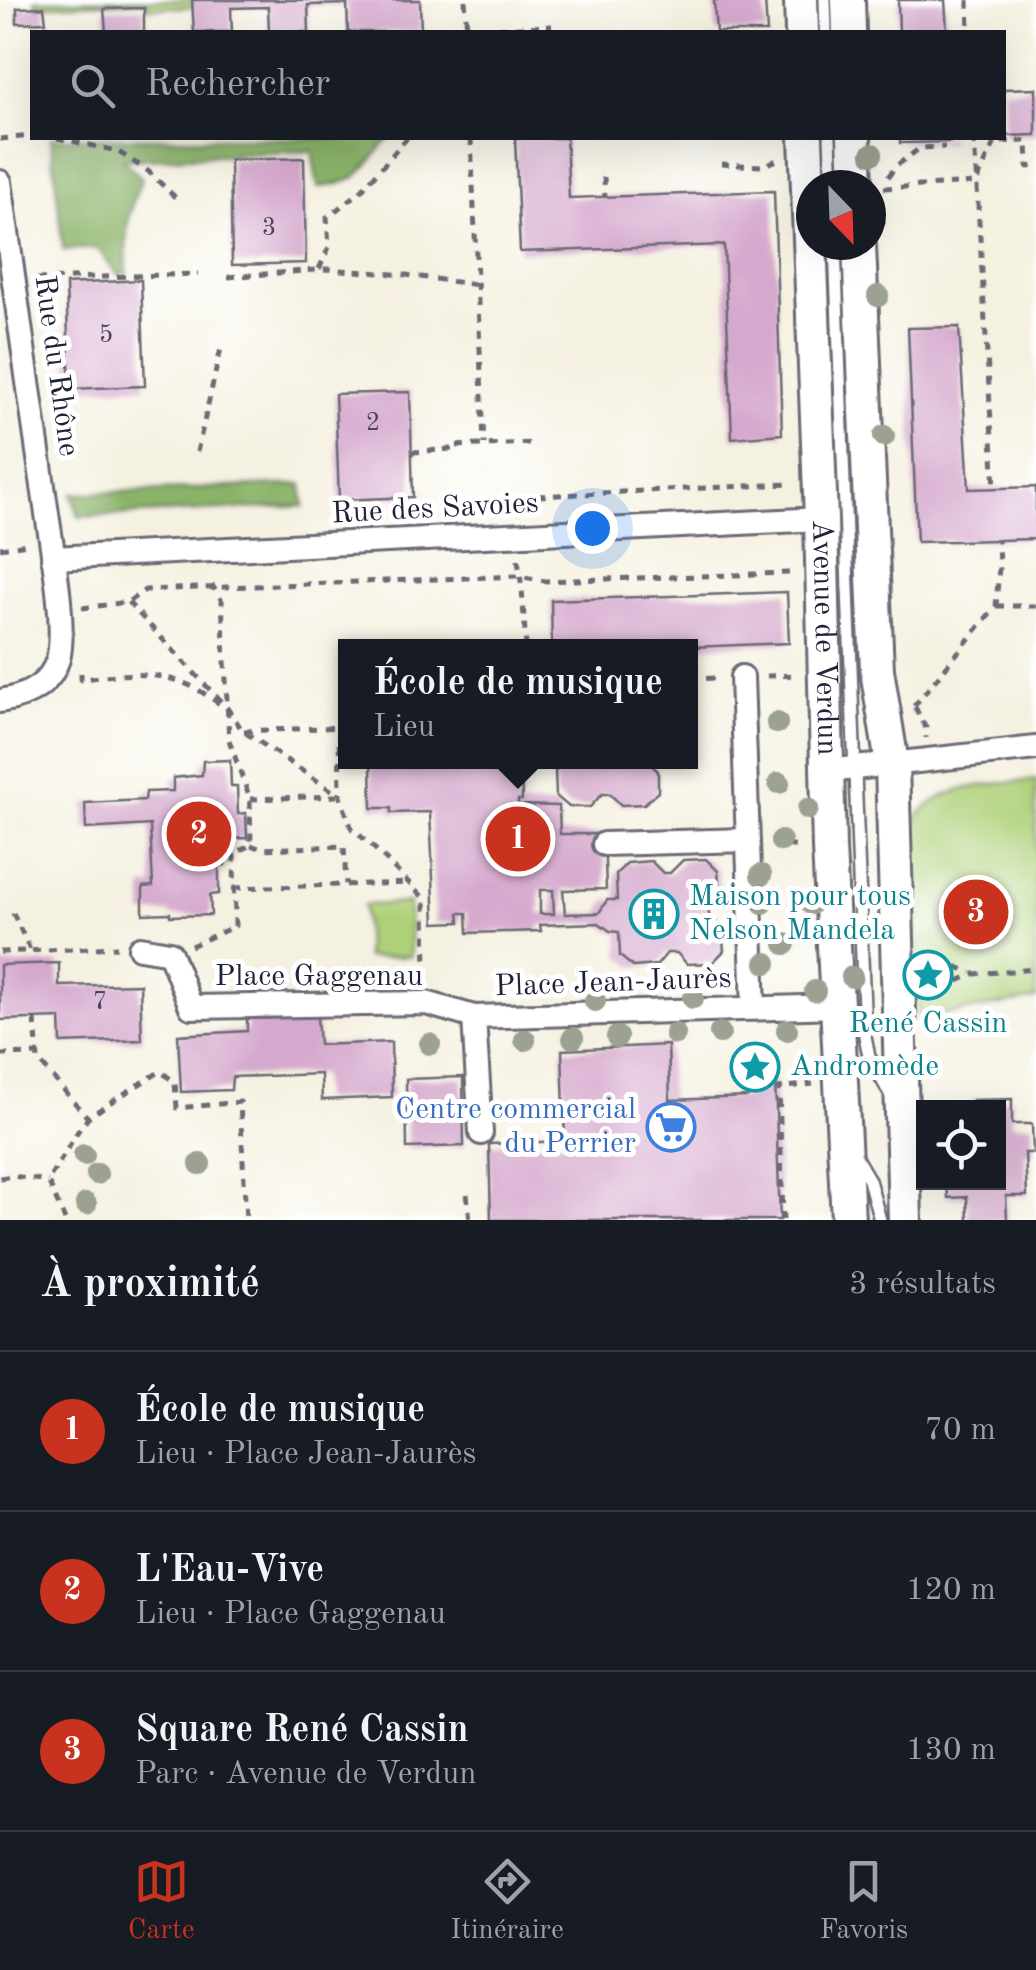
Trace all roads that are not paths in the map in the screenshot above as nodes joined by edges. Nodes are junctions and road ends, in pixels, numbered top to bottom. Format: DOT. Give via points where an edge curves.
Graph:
graph roads {
  1 [pos="801,0"];
  2 [pos="825,0"];
  3 [pos="848,0"];
  4 [pos="802,30"];
  5 [pos="826,30"];
  6 [pos="849,30"];
  7 [pos="830,140"];
  8 [pos="854,140"];
  9 [pos="798,146"];
  10 [pos="831,170"];
  11 [pos="855,170"];
  12 [pos="0,182"];
  13 [pos="835,260"];
  14 [pos="860,260"];
  15 [pos="820,519"];
  16 [pos="53,558"];
  17 [pos="742,676"];
  18 [pos="0,701"];
  19 [pos="1036,748"];
  20 [pos="892,764"];
  21 [pos="841,769"];
  22 [pos="748,840"];
  23 [pos="604,844"];
  24 [pos="140,948"];
  25 [pos="838,1006"];
  26 [pos="754,1009"];
  27 [pos="474,1017"];
  28 [pos="900,1112"];
  29 [pos="482,1133"];
  30 [pos="845,1140"];
  31 [pos="848,1220"];
  32 [pos="880,1220"];
  33 [pos="904,1220"];
  1 -- 4 [label="street"];
  2 -- 5 [label="lane"];
  3 -- 6 [label="street"];
  7 -- 10 [label="lane"];
  8 -- 11 [label="street"];
  9 -- 15 [label="street, Avenue de Verdun"];
  12 -- 16 [label="street, Rue du Rhône"];
  13 -- 21 [label="lane, Avenue de Verdun"];
  14 -- 20 [label="street, Avenue de Verdun" via="878,670"];
  15 -- 16 [label="street, Rue des Savoies"];
  15 -- 21 [label="street, Avenue de Verdun"];
  16 -- 18 [label="street, Rue du Rhône" via="59,654 51,675 32,692"];
  17 -- 22 [label="street, Place Jean-Jaurès"];
  19 -- 20 [label="street"];
  20 -- 21 [label="street"];
  20 -- 28 [label="street, Avenue de Verdun"];
  21 -- 25 [label="street, Avenue de Verdun" via="829,848"];
  21 -- 28 [label="lane, Avenue de Verdun" via="865,1036"];
  22 -- 23 [label="street"];
  22 -- 26 [label="street, Place Jean-Jaurès"];
  24 -- 27 [label="street, Place Gaggenau" via="170,953 191,1007 426,1003"];
  25 -- 26 [label="street, Place Jean-Jaurès"];
  25 -- 30 [label="street, Avenue de Verdun"];
  26 -- 27 [label="street, Place Jean-Jaurès"];
  27 -- 29 [label="street"];
  28 -- 33 [label="street, Avenue de Verdun"];
  30 -- 31 [label="street, Avenue de Verdun"];
  30 -- 32 [label="lane, Avenue de Verdun" via="870,1180"];
}
